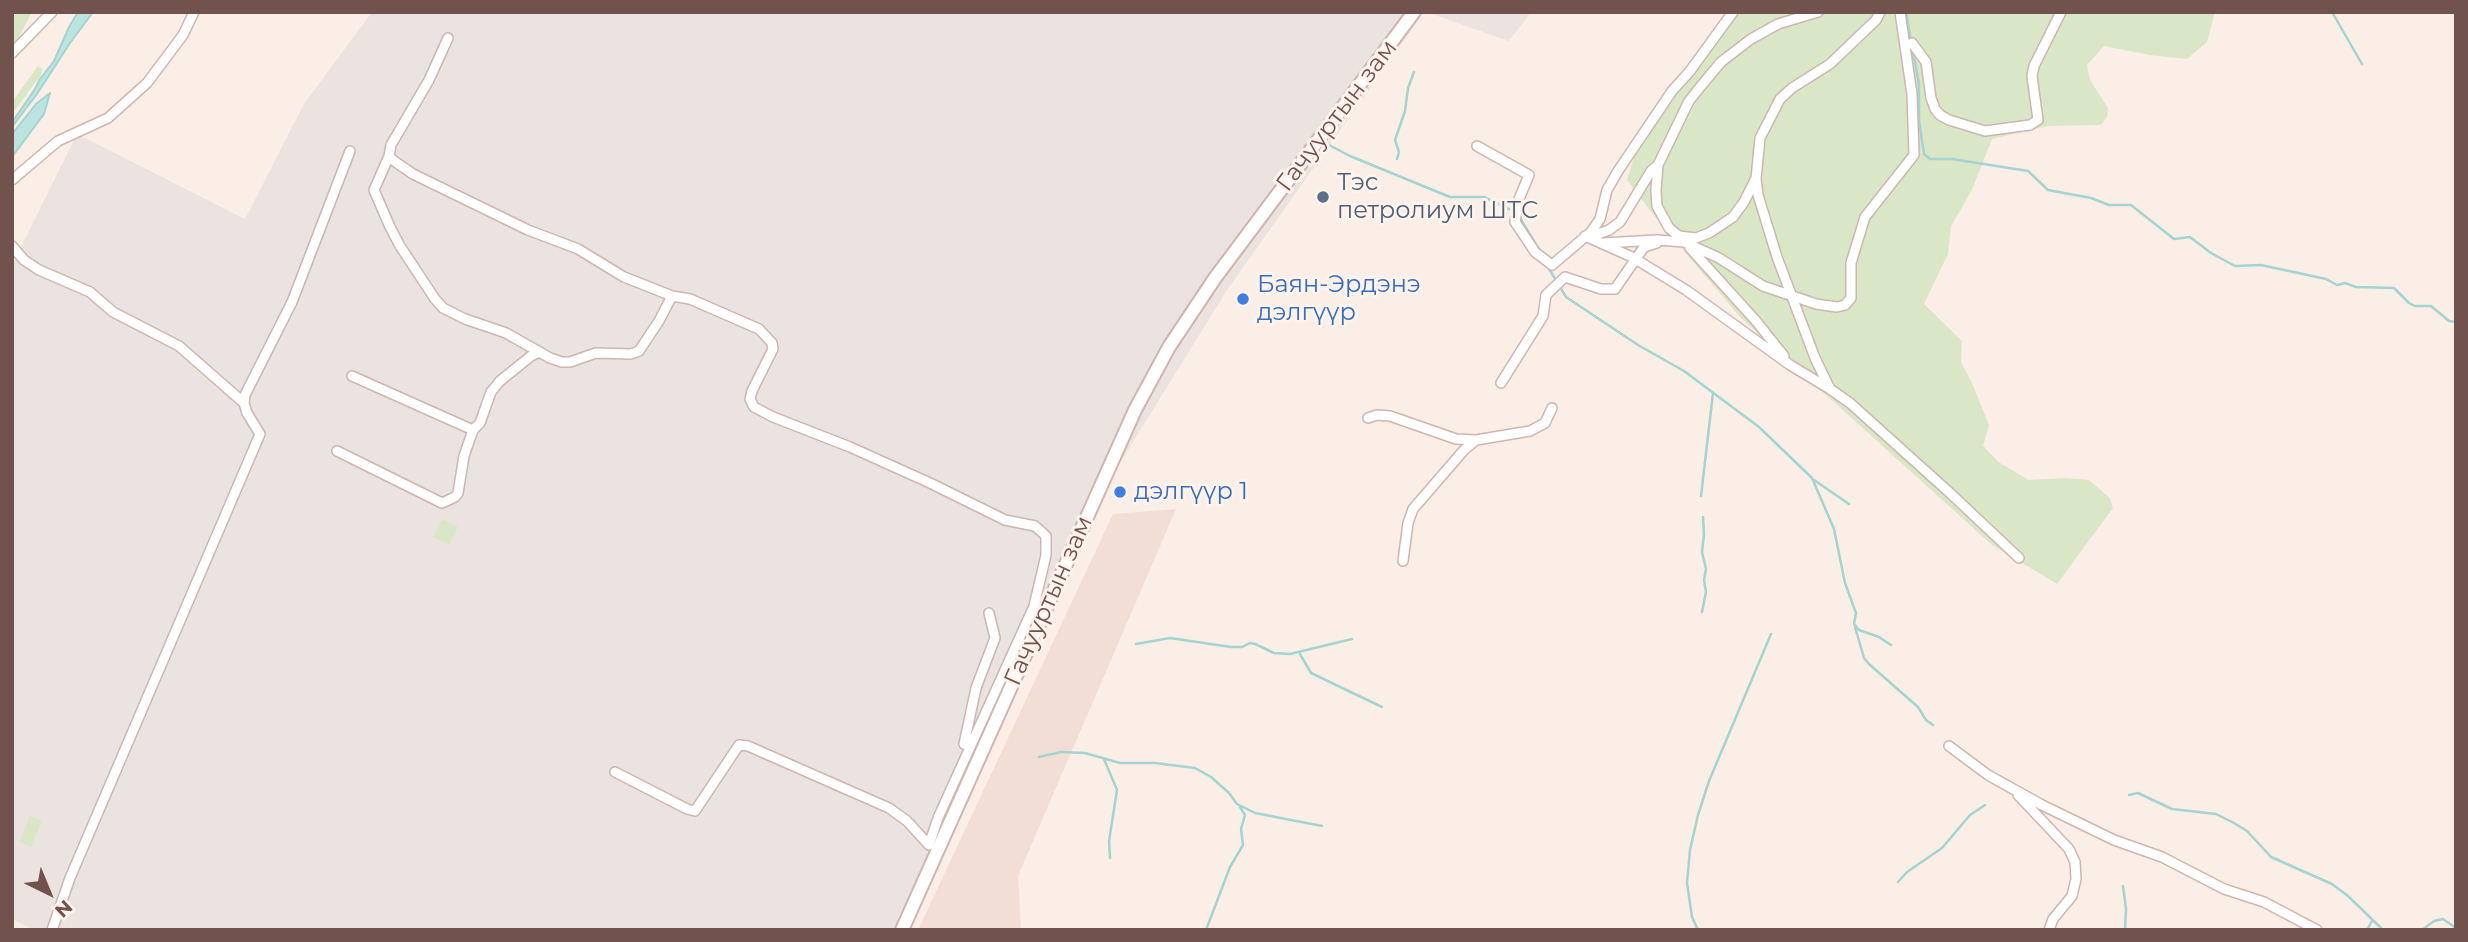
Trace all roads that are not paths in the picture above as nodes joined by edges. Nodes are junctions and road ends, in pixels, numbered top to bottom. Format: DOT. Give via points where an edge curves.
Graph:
graph roads {
  1 [pos="52,12"];
  2 [pos="194,12"];
  3 [pos="1414,12"];
  4 [pos="1733,12"];
  5 [pos="1789,12"];
  6 [pos="1818,12"];
  7 [pos="1880,12"];
  8 [pos="1900,12"];
  9 [pos="2061,12"];
  10 [pos="1778,24"];
  11 [pos="448,38"];
  12 [pos="1912,43"];
  13 [pos="12,52"];
  14 [pos="1477,146"];
  15 [pos="350,151"];
  16 [pos="389,156"];
  17 [pos="1658,165"];
  18 [pos="1756,179"];
  19 [pos="12,180"];
  20 [pos="1585,236"];
  21 [pos="1668,240"];
  22 [pos="1684,242"];
  23 [pos="1603,243"];
  24 [pos="12,246"];
  25 [pos="1635,260"];
  26 [pos="672,296"];
  27 [pos="1794,299"];
  28 [pos="540,352"];
  29 [pos="1790,365"];
  30 [pos="352,376"];
  31 [pos="1501,383"];
  32 [pos="1830,389"];
  33 [pos="244,403"];
  34 [pos="1552,408"];
  35 [pos="1368,418"];
  36 [pos="473,430"];
  37 [pos="1476,440"];
  38 [pos="337,451"];
  39 [pos="2019,558"];
  40 [pos="1403,561"];
  41 [pos="989,613"];
  42 [pos="964,744"];
  43 [pos="1950,746"];
  44 [pos="615,772"];
  45 [pos="2015,791"];
  46 [pos="52,930"];
  47 [pos="901,930"];
  48 [pos="2049,930"];
  49 [pos="2317,930"];
  1 -- 13 [label="street"];
  2 -- 19 [label="street" via="183,35 147,83 108,118 58,141"];
  3 -- 47 [label="main road, Гачууртын зам" via="1215,278 1169,347 1135,410"];
  4 -- 20 [label="street" via="1618,171 1607,190 1600,219"];
  5 -- 10 [label="street"];
  6 -- 10 [label="street"];
  7 -- 18 [label="street" via="1830,64 1780,99 1760,138"];
  8 -- 27 [label="street" via="1912,94 1913,155 1865,217 1851,263 1848,302 1837,307"];
  9 -- 12 [label="street" via="2034,66 2038,120 2030,125 1985,131 1940,115 1931,97 1926,62"];
  10 -- 17 [label="street" via="1721,62 1689,101"];
  11 -- 16 [label="street"];
  14 -- 20 [label="street" via="1529,175 1515,222 1535,252 1552,265"];
  15 -- 33 [label="street" via="292,302"];
  16 -- 26 [label="street" via="413,174"];
  16 -- 28 [label="street" via="374,190 400,246 435,299 443,308"];
  17 -- 18 [label="street" via="1657,206 1669,228 1686,238 1696,238 1726,223"];
  17 -- 20 [label="street" via="1620,222 1593,237"];
  18 -- 27 [label="street" via="1777,257"];
  20 -- 23 [label="street"];
  21 -- 22 [label="street"];
  21 -- 23 [label="street"];
  21 -- 25 [label="street" via="1644,247"];
  22 -- 27 [label="street"];
  22 -- 29 [label="street"];
  23 -- 25 [label="street"];
  24 -- 33 [label="street" via="39,270 90,292 113,312 179,346"];
  25 -- 29 [label="street" via="1712,307"];
  25 -- 31 [label="street" via="1615,289 1565,277 1546,295 1543,316"];
  26 -- 28 [label="street" via="639,351 596,353 570,362"];
  26 -- 44 [label="street" via="690,299 759,329 772,343 752,391 754,407 1004,520 1035,526 1046,536 1046,555 1034,606 929,845 889,808 748,746 739,745 695,811"];
  27 -- 32 [label="street"];
  28 -- 36 [label="street" via="500,381"];
  29 -- 32 [label="street"];
  30 -- 36 [label="street"];
  32 -- 39 [label="street"];
  33 -- 46 [label="street" via="260,434 70,878"];
  34 -- 37 [label="street" via="1545,423 1530,431"];
  35 -- 37 [label="street" via="1399,418 1456,439"];
  36 -- 38 [label="street" via="458,493 442,503"];
  37 -- 40 [label="street" via="1413,509"];
  41 -- 42 [label="street" via="995,638 976,688"];
  43 -- 45 [label="street"];
  45 -- 48 [label="street" via="2069,849 2075,862 2072,896"];
  45 -- 49 [label="street"];
}
